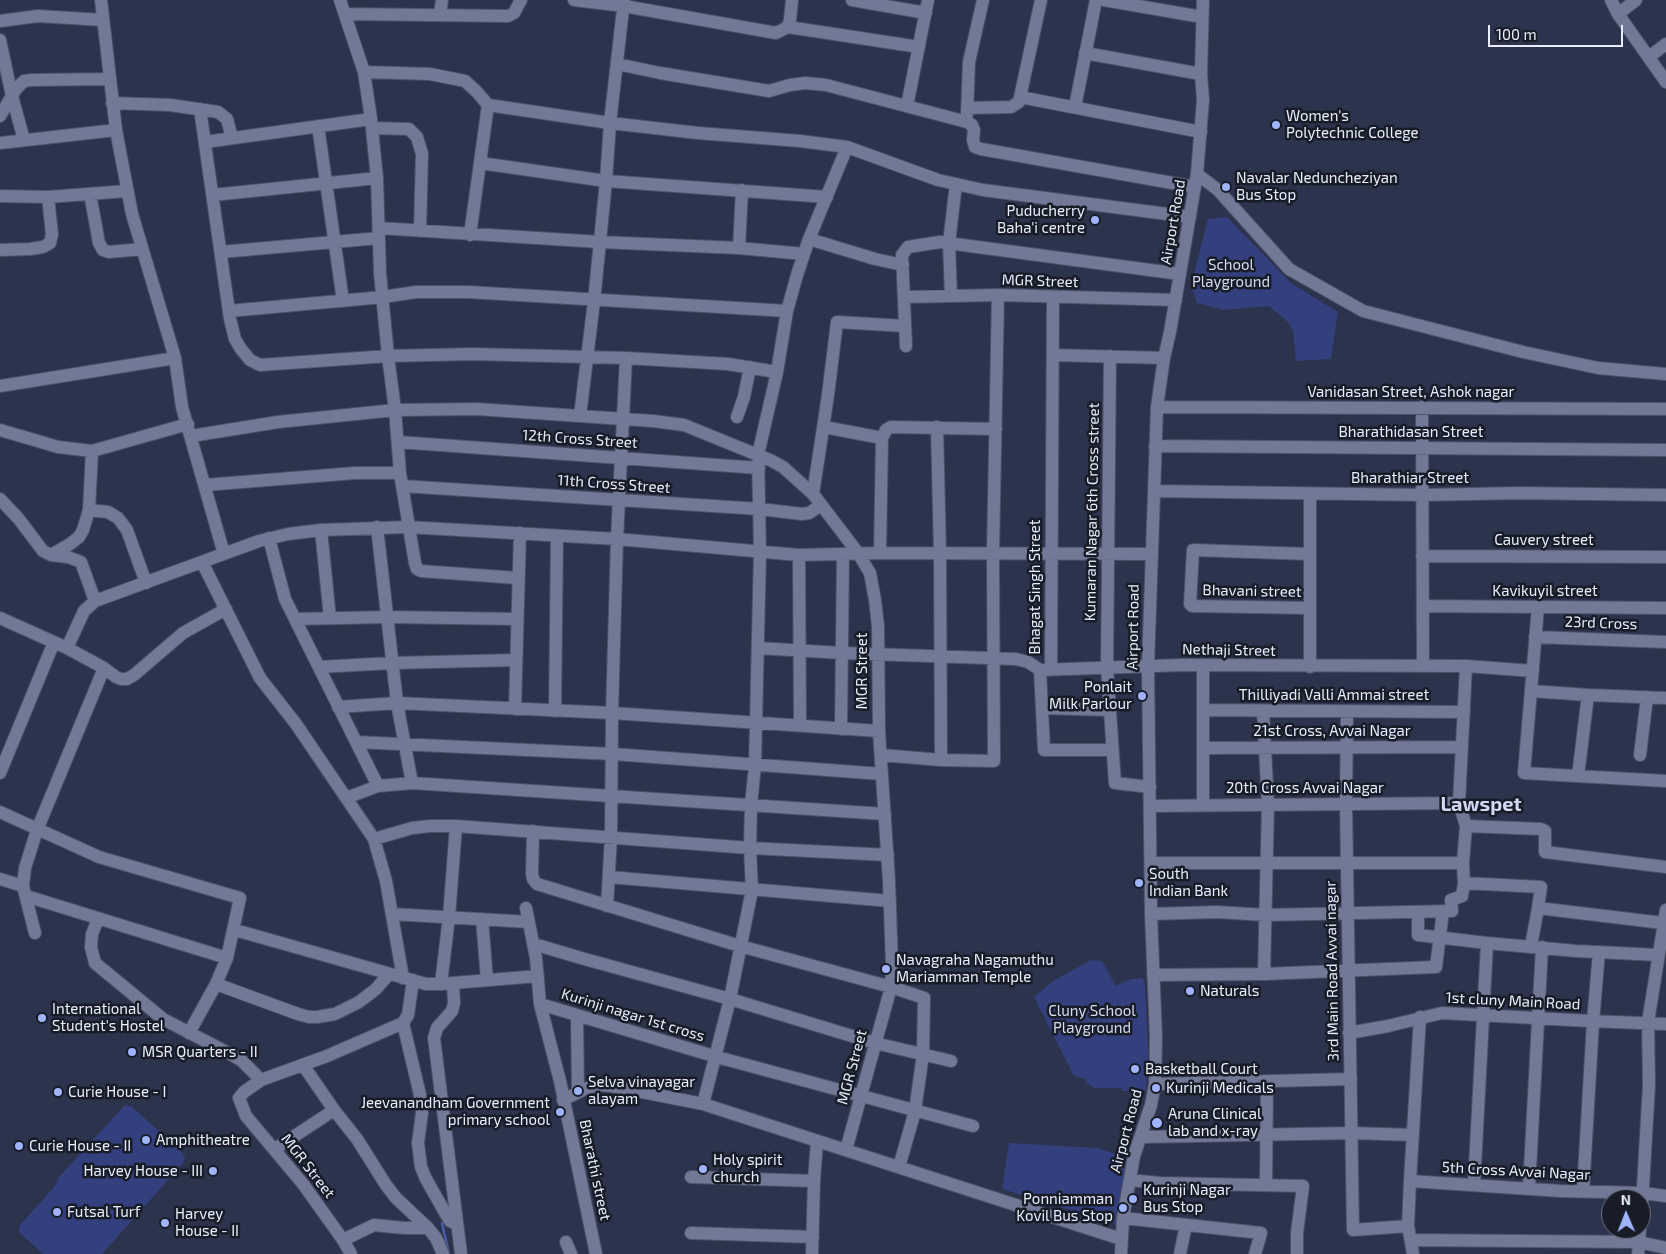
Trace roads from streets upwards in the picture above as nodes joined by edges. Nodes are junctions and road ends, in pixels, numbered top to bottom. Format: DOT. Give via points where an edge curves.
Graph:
graph roads {
  1 [pos="101,0"];
  2 [pos="340,0"];
  3 [pos="442,0"];
  4 [pos="521,0"];
  5 [pos="574,0"];
  6 [pos="792,0"];
  7 [pos="852,0"];
  8 [pos="983,0"];
  9 [pos="1041,0"];
  10 [pos="1096,0"];
  11 [pos="1104,0"];
  12 [pos="1203,0"];
  13 [pos="1611,0"];
  14 [pos="1636,0"];
  15 [pos="624,3"];
  16 [pos="927,6"];
  17 [pos="345,14"];
  18 [pos="440,14"];
  19 [pos="1618,14"];
  20 [pos="1202,17"];
  21 [pos="103,20"];
  22 [pos="0,21"];
  23 [pos="788,27"];
  24 [pos="0,40"];
  25 [pos="1666,44"];
  26 [pos="919,47"];
  27 [pos="1085,53"];
  28 [pos="1649,57"];
  29 [pos="617,64"];
  30 [pos="364,72"];
  31 [pos="1201,74"];
  32 [pos="109,79"];
  33 [pos="1666,82"];
  34 [pos="12,96"];
  35 [pos="1020,97"];
  36 [pos="112,103"];
  37 [pos="488,104"];
  38 [pos="907,106"];
  39 [pos="1075,107"];
  40 [pos="967,108"];
  41 [pos="200,109"];
  42 [pos="0,116"];
  43 [pos="967,122"];
  44 [pos="372,123"];
  45 [pos="610,123"];
  46 [pos="318,126"];
  47 [pos="116,130"];
  48 [pos="1201,132"];
  49 [pos="232,138"];
  50 [pos="24,140"];
  51 [pos="206,142"];
  52 [pos="0,143"];
  53 [pos="847,147"];
  54 [pos="480,163"];
  55 [pos="1197,174"];
  56 [pos="376,178"];
  57 [pos="606,181"];
  58 [pos="326,183"];
  59 [pos="956,184"];
  60 [pos="1195,187"];
  61 [pos="742,190"];
  62 [pos="127,191"];
  63 [pos="90,194"];
  64 [pos="0,196"];
  65 [pos="213,196"];
  66 [pos="48,197"];
  67 [pos="827,197"];
  68 [pos="1190,217"];
  69 [pos="420,231"];
  70 [pos="379,233"];
  71 [pos="470,235"];
  72 [pos="809,239"];
  73 [pos="335,242"];
  74 [pos="600,242"];
  75 [pos="949,243"];
  76 [pos="739,248"];
  77 [pos="142,249"];
  78 [pos="0,250"];
  79 [pos="221,252"];
  80 [pos="804,254"];
  81 [pos="903,265"];
  82 [pos="1180,274"];
  83 [pos="998,295"];
  84 [pos="951,296"];
  85 [pos="383,297"];
  86 [pos="904,297"];
  87 [pos="1053,298"];
  88 [pos="1176,300"];
  89 [pos="343,301"];
  90 [pos="594,301"];
  91 [pos="229,311"];
  92 [pos="787,311"];
  93 [pos="905,326"];
  94 [pos="906,346"];
  95 [pos="1053,355"];
  96 [pos="388,356"];
  97 [pos="588,356"];
  98 [pos="1110,356"];
  99 [pos="175,358"];
  100 [pos="626,358"];
  101 [pos="1164,358"];
  102 [pos="750,368"];
  103 [pos="776,372"];
  104 [pos="1666,374"];
  105 [pos="0,386"];
  106 [pos="1157,407"];
  107 [pos="1422,407"];
  108 [pos="1666,409"];
  109 [pos="395,410"];
  110 [pos="580,416"];
  111 [pos="737,416"];
  112 [pos="623,418"];
  113 [pos="824,427"];
  114 [pos="936,427"];
  115 [pos="996,429"];
  116 [pos="0,430"];
  117 [pos="190,430"];
  118 [pos="882,438"];
  119 [pos="398,442"];
  120 [pos="1155,446"];
  121 [pos="1422,448"];
  122 [pos="1666,450"];
  123 [pos="92,451"];
  124 [pos="621,458"];
  125 [pos="758,462"];
  126 [pos="400,472"];
  127 [pos="205,485"];
  128 [pos="402,486"];
  129 [pos="1154,491"];
  130 [pos="1310,494"];
  131 [pos="1666,494"];
  132 [pos="1422,495"];
  133 [pos="817,499"];
  134 [pos="619,501"];
  135 [pos="2,508"];
  136 [pos="760,509"];
  137 [pos="89,510"];
  138 [pos="377,527"];
  139 [pos="408,527"];
  140 [pos="321,530"];
  141 [pos="520,533"];
  142 [pos="557,536"];
  143 [pos="269,538"];
  144 [pos="617,539"];
  145 [pos="760,552"];
  146 [pos="858,553"];
  147 [pos="880,553"];
  148 [pos="940,553"];
  149 [pos="993,553"];
  150 [pos="1051,553"];
  151 [pos="224,554"];
  152 [pos="843,554"];
  153 [pos="1108,554"];
  154 [pos="1151,554"];
  155 [pos="1309,554"];
  156 [pos="51,555"];
  157 [pos="799,555"];
  158 [pos="1422,556"];
  159 [pos="1666,557"];
  160 [pos="202,562"];
  161 [pos="518,578"];
  162 [pos="146,583"];
  163 [pos="96,601"];
  164 [pos="1423,606"];
  165 [pos="1538,607"];
  166 [pos="1309,608"];
  167 [pos="1666,608"];
  168 [pos="226,609"];
  169 [pos="388,617"];
  170 [pos="0,618"];
  171 [pos="330,618"];
  172 [pos="295,619"];
  173 [pos="517,619"];
  174 [pos="1535,638"];
  175 [pos="54,642"];
  176 [pos="1666,642"];
  177 [pos="67,648"];
  178 [pos="758,648"];
  179 [pos="799,650"];
  180 [pos="842,653"];
  181 [pos="879,655"];
  182 [pos="941,656"];
  183 [pos="994,658"];
  184 [pos="516,660"];
  185 [pos="392,663"];
  186 [pos="1148,666"];
  187 [pos="1203,666"];
  188 [pos="1423,666"];
  189 [pos="1466,666"];
  190 [pos="1310,667"];
  191 [pos="104,668"];
  192 [pos="319,668"];
  193 [pos="1107,668"];
  194 [pos="1046,669"];
  195 [pos="1532,671"];
  196 [pos="1531,692"];
  197 [pos="1588,695"];
  198 [pos="1647,697"];
  199 [pos="1666,698"];
  200 [pos="397,703"];
  201 [pos="338,707"];
  202 [pos="1043,708"];
  203 [pos="515,709"];
  204 [pos="1110,710"];
  205 [pos="1204,710"];
  206 [pos="555,711"];
  207 [pos="1263,711"];
  208 [pos="1347,711"];
  209 [pos="1464,712"];
  210 [pos="612,714"];
  211 [pos="757,724"];
  212 [pos="800,726"];
  213 [pos="841,729"];
  214 [pos="879,731"];
  215 [pos="356,742"];
  216 [pos="405,744"];
  217 [pos="1462,747"];
  218 [pos="5,748"];
  219 [pos="1203,748"];
  220 [pos="1265,748"];
  221 [pos="1347,748"];
  222 [pos="1112,750"];
  223 [pos="613,754"];
  224 [pos="881,755"];
  225 [pos="1640,756"];
  226 [pos="941,760"];
  227 [pos="755,765"];
  228 [pos="0,773"];
  229 [pos="882,774"];
  230 [pos="1578,776"];
  231 [pos="1666,781"];
  232 [pos="412,784"];
  233 [pos="378,786"];
  234 [pos="1150,787"];
  235 [pos="612,796"];
  236 [pos="346,798"];
  237 [pos="1459,803"];
  238 [pos="751,805"];
  239 [pos="1203,805"];
  240 [pos="1268,805"];
  241 [pos="1346,805"];
  242 [pos="1150,806"];
  243 [pos="0,812"];
  244 [pos="885,814"];
  245 [pos="456,826"];
  246 [pos="1466,826"];
  247 [pos="37,830"];
  248 [pos="533,831"];
  249 [pos="611,837"];
  250 [pos="374,839"];
  251 [pos="750,848"];
  252 [pos="888,855"];
  253 [pos="1347,862"];
  254 [pos="1463,862"];
  255 [pos="1151,863"];
  256 [pos="1267,863"];
  257 [pos="1666,867"];
  258 [pos="608,877"];
  259 [pos="0,879"];
  260 [pos="1464,882"];
  261 [pos="752,890"];
  262 [pos="24,891"];
  263 [pos="890,901"];
  264 [pos="606,906"];
  265 [pos="526,908"];
  266 [pos="1538,908"];
  267 [pos="1666,910"];
  268 [pos="1418,912"];
  269 [pos="1442,912"];
  270 [pos="392,914"];
  271 [pos="1151,914"];
  272 [pos="1266,915"];
  273 [pos="1348,915"];
  274 [pos="449,917"];
  275 [pos="98,919"];
  276 [pos="482,919"];
  277 [pos="529,922"];
  278 [pos="1663,923"];
  279 [pos="235,930"];
  280 [pos="35,933"];
  281 [pos="1441,938"];
  282 [pos="1487,943"];
  283 [pos="534,944"];
  284 [pos="740,946"];
  285 [pos="1537,947"];
  286 [pos="1599,952"];
  287 [pos="1658,955"];
  288 [pos="228,958"];
  289 [pos="1350,970"];
  290 [pos="389,974"];
  291 [pos="1264,974"];
  292 [pos="1153,975"];
  293 [pos="538,976"];
  294 [pos="408,979"];
  295 [pos="486,980"];
  296 [pos="216,984"];
  297 [pos="447,984"];
  298 [pos="891,987"];
  299 [pos="730,999"];
  300 [pos="540,1004"];
  301 [pos="577,1016"];
  302 [pos="1482,1016"];
  303 [pos="1420,1017"];
  304 [pos="1537,1019"];
  305 [pos="1593,1022"];
  306 [pos="1648,1022"];
  307 [pos="403,1023"];
  308 [pos="1666,1024"];
  309 [pos="189,1033"];
  310 [pos="1349,1033"];
  311 [pos="875,1043"];
  312 [pos="923,1054"];
  313 [pos="717,1057"];
  314 [pos="951,1061"];
  315 [pos="303,1065"];
  316 [pos="1350,1079"];
  317 [pos="261,1080"];
  318 [pos="1267,1082"];
  319 [pos="1155,1084"];
  320 [pos="578,1092"];
  321 [pos="860,1097"];
  322 [pos="563,1100"];
  323 [pos="704,1104"];
  324 [pos="334,1110"];
  325 [pos="915,1111"];
  326 [pos="973,1126"];
  327 [pos="1352,1133"];
  328 [pos="1266,1135"];
  329 [pos="1413,1135"];
  330 [pos="1140,1137"];
  331 [pos="817,1141"];
  332 [pos="275,1149"];
  333 [pos="846,1150"];
  334 [pos="899,1167"];
  335 [pos="690,1177"];
  336 [pos="1130,1180"];
  337 [pos="814,1181"];
  338 [pos="1410,1181"];
  339 [pos="1266,1184"];
  340 [pos="1474,1185"];
  341 [pos="1528,1188"];
  342 [pos="1644,1189"];
  343 [pos="1583,1191"];
  344 [pos="1601,1192"];
  345 [pos="1651,1194"];
  346 [pos="1666,1196"];
  347 [pos="1123,1218"];
  348 [pos="457,1224"];
  349 [pos="1186,1225"];
  350 [pos="1408,1226"];
  351 [pos="428,1228"];
  352 [pos="691,1233"];
  353 [pos="813,1238"];
  354 [pos="1121,1239"];
  355 [pos="343,1240"];
  356 [pos="1410,1240"];
  357 [pos="566,1242"];
  358 [pos="1639,1242"];
  359 [pos="1666,1248"];
  360 [pos="351,1254"];
  361 [pos="443,1254"];
  362 [pos="460,1254"];
  363 [pos="571,1254"];
  364 [pos="596,1254"];
  365 [pos="812,1254"];
  366 [pos="1121,1254"];
  367 [pos="1180,1254"];
  368 [pos="1255,1254"];
  369 [pos="1297,1254"];
  370 [pos="1413,1254"];
  1 -- 21 [label="street"];
  2 -- 17 [label="street"];
  3 -- 18 [label="street"];
  4 -- 18 [label="street" via="514,13 508,16"];
  5 -- 15 [label="street"];
  6 -- 23 [label="street"];
  7 -- 16 [label="street"];
  8 -- 40 [label="street" via="969,62"];
  9 -- 35 [label="street"];
  10 -- 27 [label="street"];
  11 -- 20 [label="street"];
  12 -- 20 [label="street, Airport Road"];
  13 -- 19 [label="street"];
  14 -- 19 [label="street"];
  15 -- 23 [label="street" via="770,33"];
  15 -- 29 [label="street"];
  16 -- 26 [label="street"];
  17 -- 18 [label="street"];
  17 -- 30 [label="street"];
  19 -- 28 [label="street"];
  20 -- 31 [label="street, Airport Road"];
  21 -- 22 [label="street" via="38,16"];
  21 -- 32 [label="street"];
  23 -- 26 [label="street"];
  24 -- 34 [label="street"];
  25 -- 28 [label="street"];
  26 -- 38 [label="street"];
  27 -- 31 [label="street"];
  27 -- 39 [label="street"];
  28 -- 33 [label="street"];
  29 -- 38 [label="street" via="769,91 805,83 826,85"];
  29 -- 45 [label="street"];
  30 -- 37 [label="street" via="430,74 464,81"];
  30 -- 44 [label="street"];
  31 -- 48 [label="street, Airport Road"];
  32 -- 34 [label="street" via="32,80 20,84"];
  32 -- 36 [label="street"];
  34 -- 42 [label="street"];
  34 -- 50 [label="street"];
  35 -- 39 [label="street"];
  35 -- 40 [label="street" via="1011,108"];
  36 -- 41 [label="street"];
  36 -- 47 [label="street"];
  37 -- 45 [label="street"];
  37 -- 54 [label="street"];
  38 -- 43 [label="street"];
  39 -- 48 [label="street"];
  40 -- 43 [label="street"];
  41 -- 49 [label="street" via="224,116"];
  41 -- 51 [label="street"];
  43 -- 60 [label="street" via="974,130 975,147 981,149"];
  44 -- 46 [label="street"];
  44 -- 56 [label="street"];
  44 -- 69 [label="street" via="410,129 417,137 422,154"];
  45 -- 53 [label="street"];
  45 -- 57 [label="street"];
  46 -- 49 [label="street"];
  46 -- 58 [label="street"];
  47 -- 50 [label="street"];
  47 -- 62 [label="street"];
  48 -- 55 [label="street, Airport Road"];
  49 -- 51 [label="street"];
  50 -- 52 [label="street"];
  51 -- 65 [label="street"];
  53 -- 59 [label="street"];
  53 -- 67 [label="street"];
  54 -- 57 [label="street"];
  54 -- 71 [label="street"];
  55 -- 60 [label="street, Airport Road"];
  55 -- 104 [label="street" via="1218,190 1289,269 1363,310 1598,368"];
  56 -- 58 [label="street"];
  56 -- 70 [label="street"];
  57 -- 61 [label="street"];
  57 -- 74 [label="street"];
  58 -- 65 [label="street"];
  58 -- 73 [label="street"];
  59 -- 68 [label="street"];
  59 -- 75 [label="street"];
  60 -- 68 [label="street, Airport Road"];
  61 -- 67 [label="street"];
  61 -- 76 [label="street"];
  62 -- 63 [label="street"];
  62 -- 77 [label="street"];
  63 -- 66 [label="street"];
  63 -- 77 [label="street" via="99,243 104,250"];
  64 -- 66 [label="street"];
  65 -- 79 [label="street"];
  66 -- 78 [label="street" via="50,243 30,249"];
  67 -- 72 [label="street"];
  68 -- 82 [label="street, Airport Road"];
  69 -- 70 [label="street"];
  69 -- 71 [label="street"];
  70 -- 73 [label="street"];
  70 -- 85 [label="street"];
  71 -- 74 [label="street"];
  72 -- 80 [label="street"];
  72 -- 81 [label="street"];
  73 -- 79 [label="street"];
  73 -- 89 [label="street"];
  74 -- 76 [label="street"];
  74 -- 90 [label="street"];
  75 -- 81 [label="street" via="908,247 902,255"];
  75 -- 82 [label="street"];
  75 -- 84 [label="street"];
  76 -- 80 [label="street"];
  77 -- 99 [label="street"];
  79 -- 91 [label="street"];
  80 -- 92 [label="street"];
  81 -- 86 [label="street"];
  82 -- 88 [label="street, Airport Road"];
  83 -- 84 [label="street, MGR Street"];
  83 -- 87 [label="street, MGR Street"];
  83 -- 115 [label="street"];
  84 -- 86 [label="street, MGR Street"];
  85 -- 89 [label="street"];
  85 -- 90 [label="street" via="416,292 468,292"];
  85 -- 96 [label="street"];
  86 -- 93 [label="street"];
  87 -- 88 [label="street, MGR Street"];
  87 -- 95 [label="street, Bhagat Singh Street"];
  88 -- 101 [label="street, Airport Road"];
  89 -- 91 [label="street"];
  90 -- 92 [label="street"];
  90 -- 97 [label="street"];
  91 -- 96 [label="street" via="235,339 250,360 260,365"];
  92 -- 103 [label="street"];
  93 -- 94 [label="street"];
  93 -- 113 [label="street" via="837,322"];
  95 -- 98 [label="street"];
  95 -- 150 [label="street, Bhagat Singh Street"];
  96 -- 97 [label="street"];
  96 -- 109 [label="street"];
  97 -- 100 [label="street"];
  97 -- 110 [label="street"];
  98 -- 101 [label="street"];
  98 -- 153 [label="street, Kumaran Nagar 6th Cross street"];
  99 -- 105 [label="street"];
  99 -- 117 [label="street" via="182,407"];
  100 -- 102 [label="street"];
  100 -- 112 [label="street"];
  101 -- 106 [label="street, Airport Road"];
  102 -- 103 [label="street"];
  102 -- 111 [label="street"];
  103 -- 125 [label="street"];
  106 -- 107 [label="street, Vanidasan Street, Ashok nagar"];
  106 -- 120 [label="street, Airport Road"];
  107 -- 108 [label="street, Vanidasan Street, Ashok nagar"];
  107 -- 121 [label="street"];
  109 -- 110 [label="street, MGR Street" via="476,409"];
  109 -- 117 [label="street, MGR Street"];
  109 -- 119 [label="street"];
  110 -- 112 [label="street, MGR Street"];
  112 -- 124 [label="street"];
  112 -- 125 [label="street, MGR Street" via="684,425"];
  113 -- 118 [label="street"];
  113 -- 133 [label="street"];
  114 -- 115 [label="street"];
  114 -- 118 [label="street" via="891,426"];
  114 -- 148 [label="street"];
  115 -- 149 [label="street"];
  116 -- 123 [label="street" via="58,447"];
  117 -- 123 [label="street, MGR Street"];
  117 -- 127 [label="street"];
  118 -- 147 [label="street"];
  119 -- 124 [label="street, 12th Cross Street"];
  119 -- 126 [label="street"];
  120 -- 121 [label="street, Bharathidasan Street"];
  120 -- 129 [label="street, Airport Road"];
  121 -- 122 [label="street, Bharathidasan Street"];
  121 -- 132 [label="street"];
  123 -- 137 [label="street"];
  124 -- 125 [label="street, 12th Cross Street"];
  124 -- 134 [label="street"];
  125 -- 133 [label="street, MGR Street" via="783,467"];
  125 -- 136 [label="street"];
  126 -- 127 [label="street"];
  126 -- 128 [label="street"];
  127 -- 151 [label="street"];
  128 -- 134 [label="street, 11th Cross Street"];
  128 -- 139 [label="street"];
  129 -- 130 [label="street, Bharathiar Street"];
  129 -- 154 [label="street, Airport Road"];
  130 -- 132 [label="street, Bharathiar Street"];
  130 -- 155 [label="street"];
  131 -- 132 [label="street, Bharathiar Street"];
  132 -- 158 [label="street"];
  133 -- 136 [label="street, 11th Cross Street" via="809,513"];
  133 -- 146 [label="street, MGR Street"];
  134 -- 136 [label="street, 11th Cross Street"];
  134 -- 144 [label="street"];
  135 -- 156 [label="street" via="18,518 43,551"];
  136 -- 145 [label="street"];
  137 -- 156 [label="street" via="79,537"];
  137 -- 162 [label="street" via="108,512 118,518 127,530"];
  138 -- 139 [label="street"];
  138 -- 140 [label="street"];
  138 -- 169 [label="street"];
  139 -- 141 [label="street"];
  139 -- 161 [label="street" via="417,569"];
  140 -- 143 [label="street"];
  140 -- 171 [label="street"];
  141 -- 142 [label="street"];
  141 -- 161 [label="street"];
  142 -- 144 [label="street"];
  142 -- 206 [label="street"];
  143 -- 151 [label="street"];
  143 -- 172 [label="street"];
  144 -- 145 [label="street"];
  144 -- 210 [label="street"];
  145 -- 157 [label="street"];
  145 -- 178 [label="street"];
  146 -- 147 [label="street"];
  146 -- 152 [label="street"];
  146 -- 181 [label="street, MGR Street" via="870,573 876,600"];
  147 -- 148 [label="street"];
  148 -- 149 [label="street"];
  148 -- 182 [label="street"];
  149 -- 150 [label="street"];
  149 -- 183 [label="street"];
  150 -- 153 [label="street"];
  150 -- 194 [label="street, Bhagat Singh Street"];
  151 -- 160 [label="street"];
  152 -- 157 [label="street"];
  152 -- 180 [label="street"];
  153 -- 154 [label="street"];
  153 -- 193 [label="street, Kumaran Nagar 6th Cross street"];
  154 -- 186 [label="street, Airport Road"];
  155 -- 166 [label="street"];
  155 -- 166 [label="street, Bhavani street" via="1193,550 1191,606"];
  156 -- 163 [label="street" via="81,562"];
  157 -- 179 [label="street"];
  158 -- 159 [label="street, Cauvery street"];
  158 -- 164 [label="street"];
  160 -- 162 [label="street"];
  160 -- 168 [label="street"];
  161 -- 173 [label="street"];
  162 -- 163 [label="street"];
  163 -- 177 [label="street" via="84,611"];
  164 -- 165 [label="street, Kavikuyil street"];
  164 -- 188 [label="street"];
  165 -- 167 [label="street, Kavikuyil street"];
  165 -- 174 [label="street"];
  166 -- 190 [label="street"];
  168 -- 191 [label="street" via="183,633 134,676 116,678"];
  168 -- 236 [label="street" via="260,678"];
  169 -- 171 [label="street"];
  169 -- 173 [label="street"];
  169 -- 185 [label="street"];
  170 -- 175 [label="street"];
  171 -- 172 [label="street"];
  172 -- 192 [label="street"];
  173 -- 184 [label="street"];
  174 -- 176 [label="street, 23rd Cross"];
  174 -- 195 [label="street"];
  175 -- 177 [label="street"];
  175 -- 218 [label="street"];
  177 -- 191 [label="street"];
  178 -- 179 [label="street"];
  178 -- 211 [label="street"];
  179 -- 180 [label="street"];
  179 -- 212 [label="street"];
  180 -- 181 [label="street"];
  180 -- 213 [label="street"];
  181 -- 182 [label="street"];
  181 -- 214 [label="street, MGR Street"];
  182 -- 183 [label="street"];
  182 -- 226 [label="street"];
  183 -- 194 [label="street" via="1028,662"];
  183 -- 226 [label="street" via="994,761"];
  184 -- 185 [label="street"];
  184 -- 203 [label="street"];
  185 -- 192 [label="street"];
  185 -- 200 [label="street"];
  186 -- 187 [label="street, Nethaji Street"];
  186 -- 193 [label="street, Nethaji Street"];
  186 -- 234 [label="street, Airport Road"];
  187 -- 190 [label="street, Nethaji Street"];
  187 -- 205 [label="street"];
  188 -- 189 [label="street, Nethaji Street"];
  188 -- 190 [label="street, Nethaji Street"];
  189 -- 195 [label="street, Nethaji Street"];
  189 -- 209 [label="street"];
  191 -- 247 [label="street"];
  192 -- 201 [label="street"];
  193 -- 194 [label="street, Bhagat Singh Street"];
  193 -- 204 [label="street"];
  194 -- 202 [label="street"];
  195 -- 196 [label="street"];
  196 -- 197 [label="street"];
  196 -- 230 [label="street" via="1524,773"];
  197 -- 198 [label="street"];
  197 -- 230 [label="street"];
  198 -- 199 [label="street"];
  198 -- 225 [label="street"];
  200 -- 201 [label="street"];
  200 -- 203 [label="street"];
  200 -- 216 [label="street"];
  201 -- 215 [label="street"];
  202 -- 204 [label="street"];
  202 -- 222 [label="street" via="1044,750"];
  203 -- 206 [label="street"];
  204 -- 222 [label="street"];
  205 -- 207 [label="street, Thilliyadi Valli Ammai street"];
  205 -- 219 [label="street"];
  206 -- 210 [label="street"];
  207 -- 208 [label="street, Thilliyadi Valli Ammai street"];
  207 -- 220 [label="street"];
  208 -- 209 [label="street, Thilliyadi Valli Ammai street"];
  208 -- 221 [label="street, 3rd Main Road Avvai nagar"];
  209 -- 217 [label="street"];
  210 -- 211 [label="street"];
  210 -- 223 [label="street"];
  211 -- 212 [label="street"];
  211 -- 227 [label="street"];
  212 -- 213 [label="street"];
  213 -- 214 [label="street"];
  214 -- 224 [label="street, MGR Street"];
  215 -- 216 [label="street"];
  215 -- 233 [label="street"];
  216 -- 223 [label="street"];
  216 -- 232 [label="street"];
  217 -- 221 [label="street, 21st Cross, Avvai Nagar"];
  217 -- 237 [label="street"];
  218 -- 228 [label="street"];
  219 -- 220 [label="street, 21st Cross, Avvai Nagar"];
  219 -- 239 [label="street"];
  220 -- 221 [label="street, 21st Cross, Avvai Nagar"];
  220 -- 240 [label="street"];
  221 -- 241 [label="street, 3rd Main Road Avvai nagar"];
  222 -- 234 [label="street" via="1115,783"];
  223 -- 227 [label="street"];
  223 -- 235 [label="street"];
  224 -- 226 [label="street"];
  224 -- 229 [label="street, MGR Street"];
  227 -- 229 [label="street"];
  227 -- 238 [label="street"];
  229 -- 244 [label="street, MGR Street"];
  230 -- 231 [label="street"];
  232 -- 233 [label="street"];
  232 -- 235 [label="street"];
  233 -- 236 [label="street"];
  234 -- 242 [label="street, Airport Road"];
  235 -- 238 [label="street"];
  235 -- 249 [label="street"];
  236 -- 250 [label="street"];
  237 -- 241 [label="street, 20th Cross Avvai Nagar"];
  237 -- 246 [label="street"];
  238 -- 244 [label="street"];
  238 -- 251 [label="street"];
  239 -- 240 [label="street, 20th Cross Avvai Nagar"];
  239 -- 242 [label="street, 20th Cross Avvai Nagar"];
  240 -- 241 [label="street, 20th Cross Avvai Nagar"];
  240 -- 256 [label="street"];
  241 -- 253 [label="street, 3rd Main Road Avvai nagar"];
  242 -- 255 [label="street, Airport Road"];
  243 -- 247 [label="street"];
  244 -- 252 [label="street, MGR Street"];
  245 -- 248 [label="street"];
  245 -- 250 [label="street" via="412,828"];
  245 -- 274 [label="street"];
  246 -- 254 [label="street"];
  246 -- 257 [label="street" via="1542,829 1545,831 1545,852"];
  247 -- 262 [label="street" via="25,868"];
  247 -- 279 [label="street" via="99,858 240,898"];
  248 -- 249 [label="street"];
  248 -- 264 [label="street" via="532,874 537,884"];
  249 -- 251 [label="street"];
  249 -- 258 [label="street"];
  250 -- 270 [label="street"];
  251 -- 252 [label="street"];
  251 -- 261 [label="street"];
  252 -- 263 [label="street, MGR Street"];
  253 -- 254 [label="street"];
  253 -- 256 [label="street"];
  253 -- 273 [label="street, 3rd Main Road Avvai nagar"];
  254 -- 260 [label="street"];
  255 -- 256 [label="street"];
  255 -- 271 [label="street, Airport Road"];
  256 -- 272 [label="street"];
  258 -- 261 [label="street"];
  258 -- 264 [label="street"];
  259 -- 262 [label="street"];
  260 -- 266 [label="street" via="1541,887"];
  260 -- 269 [label="street" via="1462,896 1451,900 1452,911"];
  261 -- 263 [label="street"];
  261 -- 284 [label="street"];
  262 -- 275 [label="street"];
  262 -- 280 [label="street"];
  263 -- 298 [label="street, MGR Street"];
  264 -- 284 [label="street"];
  265 -- 277 [label="street, Bharathi street"];
  266 -- 278 [label="street"];
  266 -- 285 [label="street"];
  267 -- 278 [label="street"];
  268 -- 269 [label="street"];
  268 -- 273 [label="street"];
  268 -- 281 [label="street" via="1418,936"];
  269 -- 281 [label="street"];
  270 -- 274 [label="street"];
  270 -- 294 [label="street"];
  271 -- 272 [label="street" via="1216,912"];
  271 -- 292 [label="street, Airport Road"];
  272 -- 273 [label="street"];
  272 -- 291 [label="street"];
  273 -- 289 [label="street, 3rd Main Road Avvai nagar"];
  274 -- 276 [label="street"];
  274 -- 297 [label="street"];
  275 -- 288 [label="street"];
  275 -- 309 [label="street" via="91,948 96,963 163,1019"];
  276 -- 277 [label="street"];
  276 -- 295 [label="street"];
  277 -- 283 [label="street, Bharathi street"];
  278 -- 287 [label="street"];
  279 -- 288 [label="street"];
  279 -- 290 [label="street"];
  281 -- 282 [label="street"];
  281 -- 289 [label="street" via="1436,968"];
  282 -- 285 [label="street"];
  282 -- 302 [label="street"];
  283 -- 293 [label="street, Bharathi street"];
  283 -- 299 [label="street"];
  284 -- 298 [label="street"];
  284 -- 299 [label="street"];
  285 -- 286 [label="street"];
  285 -- 304 [label="street"];
  286 -- 287 [label="street"];
  286 -- 305 [label="street"];
  287 -- 306 [label="street"];
  288 -- 296 [label="street"];
  289 -- 291 [label="street"];
  289 -- 310 [label="street, 3rd Main Road Avvai nagar"];
  290 -- 294 [label="street"];
  290 -- 296 [label="street" via="359,1002 335,1014 309,1017"];
  291 -- 292 [label="street"];
  292 -- 319 [label="street, Airport Road"];
  293 -- 295 [label="street"];
  293 -- 300 [label="street, Bharathi street"];
  294 -- 297 [label="street" via="426,984"];
  294 -- 307 [label="street" via="408,1015"];
  295 -- 297 [label="street"];
  296 -- 309 [label="street"];
  297 -- 348 [label="street" via="454,1003 452,1012 437,1028 434,1038"];
  298 -- 311 [label="street, MGR Street"];
  298 -- 312 [label="street" via="924,998"];
  299 -- 311 [label="street"];
  299 -- 313 [label="street"];
  300 -- 301 [label="street, Kurinji nagar 1st cross"];
  300 -- 322 [label="street, Bharathi street"];
  301 -- 313 [label="street, Kurinji nagar 1st cross"];
  301 -- 320 [label="street"];
  302 -- 303 [label="street, 1st cluny Main Road" via="1442,1013"];
  302 -- 304 [label="street, 1st cluny Main Road"];
  302 -- 340 [label="street"];
  303 -- 310 [label="street, 1st cluny Main Road"];
  303 -- 329 [label="street"];
  304 -- 305 [label="street, 1st cluny Main Road"];
  304 -- 341 [label="street"];
  305 -- 306 [label="street, 1st cluny Main Road"];
  305 -- 343 [label="street"];
  306 -- 308 [label="street, 1st cluny Main Road"];
  306 -- 342 [label="street"];
  307 -- 315 [label="street"];
  307 -- 348 [label="street" via="420,1095 422,1113 418,1143 421,1167 450,1221"];
  309 -- 317 [label="street" via="242,1061"];
  310 -- 316 [label="street, 3rd Main Road Avvai nagar"];
  311 -- 312 [label="street"];
  311 -- 321 [label="street, MGR Street"];
  312 -- 314 [label="street"];
  312 -- 325 [label="street"];
  313 -- 321 [label="street, Kurinji nagar 1st cross"];
  313 -- 323 [label="street"];
  315 -- 317 [label="street"];
  315 -- 324 [label="street"];
  316 -- 318 [label="street"];
  316 -- 327 [label="street, 3rd Main Road Avvai nagar"];
  317 -- 332 [label="street, MGR Street" via="240,1098 246,1116"];
  318 -- 319 [label="street"];
  318 -- 328 [label="street"];
  319 -- 330 [label="street, Airport Road"];
  320 -- 322 [label="street"];
  320 -- 323 [label="street" via="600,1085 611,1086"];
  321 -- 325 [label="street, Kurinji nagar 1st cross"];
  321 -- 333 [label="street, MGR Street"];
  322 -- 364 [label="street, Bharathi street"];
  323 -- 331 [label="street"];
  324 -- 332 [label="street"];
  324 -- 351 [label="street" via="357,1139 386,1186"];
  325 -- 326 [label="street, Kurinji nagar 1st cross"];
  325 -- 334 [label="street"];
  327 -- 328 [label="street"];
  327 -- 329 [label="street"];
  327 -- 350 [label="street, 3rd Main Road Avvai nagar" via="1353,1230"];
  328 -- 330 [label="street"];
  328 -- 339 [label="street"];
  329 -- 338 [label="street"];
  330 -- 336 [label="street, Airport Road"];
  331 -- 333 [label="street"];
  331 -- 337 [label="street"];
  332 -- 355 [label="street, MGR Street"];
  333 -- 334 [label="street"];
  334 -- 354 [label="street"];
  335 -- 337 [label="street"];
  336 -- 339 [label="street"];
  336 -- 347 [label="street, Airport Road"];
  337 -- 353 [label="street"];
  338 -- 340 [label="street, 5th Cross Avvai Nagar"];
  338 -- 350 [label="street"];
  339 -- 369 [label="street" via="1303,1186"];
  340 -- 341 [label="street, 5th Cross Avvai Nagar"];
  341 -- 343 [label="street, 5th Cross Avvai Nagar"];
  343 -- 344 [label="street, 5th Cross Avvai Nagar"];
  345 -- 346 [label="street, 5th Cross Avvai Nagar"];
  347 -- 349 [label="street"];
  347 -- 354 [label="street, Airport Road"];
  348 -- 362 [label="street"];
  349 -- 367 [label="street"];
  349 -- 368 [label="street" via="1261,1233"];
  350 -- 356 [label="street"];
  351 -- 355 [label="street" via="374,1225"];
  351 -- 361 [label="street"];
  352 -- 353 [label="street"];
  353 -- 365 [label="street"];
  354 -- 366 [label="street, Airport Road"];
  355 -- 360 [label="street, MGR Street"];
  356 -- 358 [label="street"];
  356 -- 370 [label="street"];
  357 -- 363 [label="street"];
  358 -- 359 [label="street"];
}
